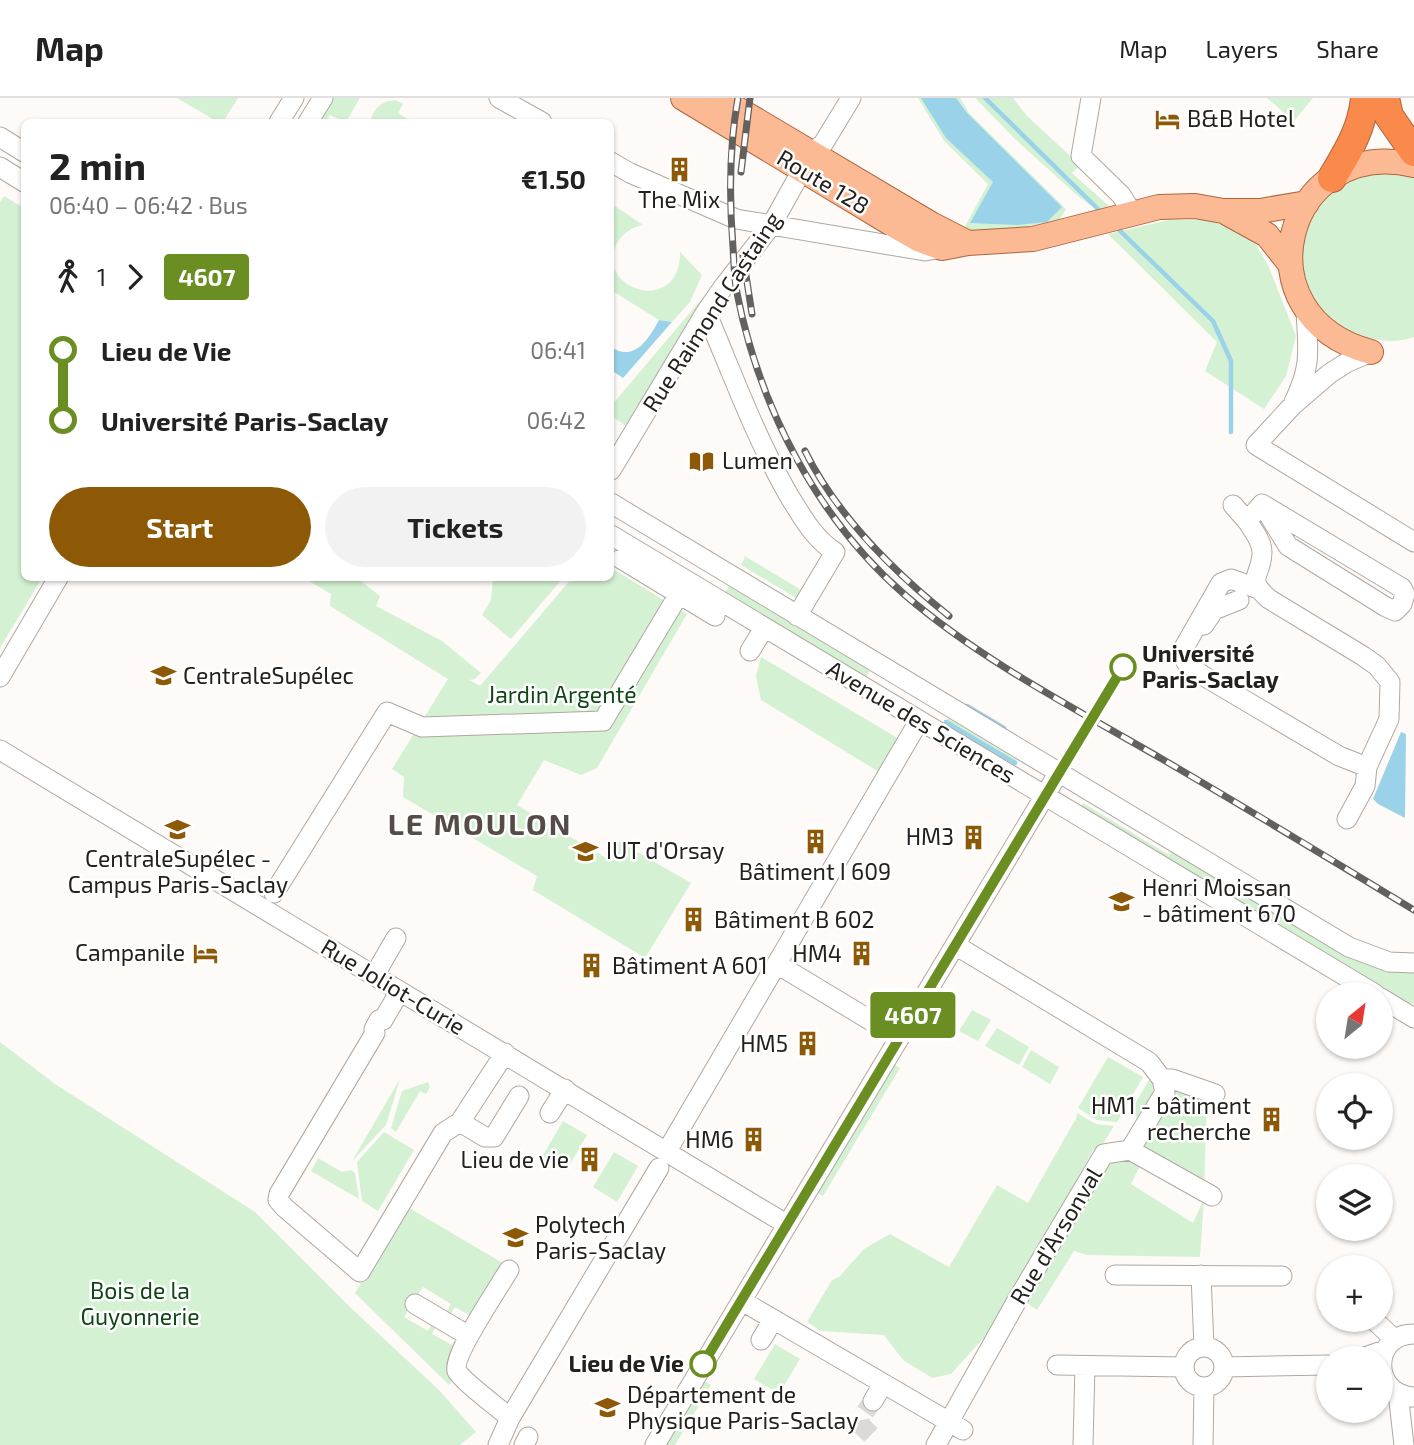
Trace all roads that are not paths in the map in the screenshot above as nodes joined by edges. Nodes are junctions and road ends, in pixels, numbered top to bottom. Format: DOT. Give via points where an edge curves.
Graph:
graph roads {
  1 [pos="293,98"];
  2 [pos="323,98"];
  3 [pos="499,98"];
  4 [pos="683,98"];
  5 [pos="719,98"];
  6 [pos="851,98"];
  7 [pos="1091,98"];
  8 [pos="1365,98"];
  9 [pos="1385,98"];
  10 [pos="281,119"];
  11 [pos="310,119"];
  12 [pos="537,119"];
  13 [pos="0,137"];
  14 [pos="21,150"];
  15 [pos="1414,152"];
  16 [pos="807,161"];
  17 [pos="614,164"];
  18 [pos="1414,165"];
  19 [pos="1,171"];
  20 [pos="1332,178"];
  21 [pos="21,181"];
  22 [pos="1307,203"];
  23 [pos="1223,211"];
  24 [pos="1133,214"];
  25 [pos="771,226"];
  26 [pos="968,243"];
  27 [pos="942,248"];
  28 [pos="1290,264"];
  29 [pos="1306,311"];
  30 [pos="706,312"];
  31 [pos="1371,352"];
  32 [pos="1293,405"];
  33 [pos="614,465"];
  34 [pos="1262,504"];
  35 [pos="614,505"];
  36 [pos="1233,505"];
  37 [pos="1247,521"];
  38 [pos="614,537"];
  39 [pos="1414,542"];
  40 [pos="621,559"];
  41 [pos="56,581"];
  42 [pos="1256,588"];
  43 [pos="685,594"];
  44 [pos="1239,600"];
  45 [pos="797,615"];
  46 [pos="715,616"];
  47 [pos="764,628"];
  48 [pos="1194,629"];
  49 [pos="750,652"];
  50 [pos="0,677"];
  51 [pos="919,721"];
  52 [pos="0,750"];
  53 [pos="1367,767"];
  54 [pos="1059,772"];
  55 [pos="1044,796"];
  56 [pos="1347,819"];
  57 [pos="1096,840"];
  58 [pos="274,893"];
  59 [pos="396,938"];
  60 [pos="1273,943"];
  61 [pos="955,945"];
  62 [pos="1414,963"];
  63 [pos="777,964"];
  64 [pos="374,976"];
  65 [pos="1355,982"];
  66 [pos="400,991"];
  67 [pos="1393,1005"];
  68 [pos="1414,1018"];
  69 [pos="878,1026"];
  70 [pos="505,1053"];
  71 [pos="1162,1079"];
  72 [pos="565,1089"];
  73 [pos="1215,1094"];
  74 [pos="519,1096"];
  75 [pos="550,1113"];
  76 [pos="460,1122"];
  77 [pos="1130,1150"];
  78 [pos="663,1160"];
  79 [pos="1212,1196"];
  80 [pos="786,1224"];
  81 [pos="509,1270"];
  82 [pos="1115,1275"];
  83 [pos="1201,1275"];
  84 [pos="1282,1276"];
  85 [pos="741,1301"];
  86 [pos="415,1304"];
  87 [pos="1414,1317"];
  88 [pos="773,1320"];
  89 [pos="469,1336"];
  90 [pos="761,1340"];
  91 [pos="1398,1340"];
  92 [pos="1204,1347"];
  93 [pos="1316,1365"];
  94 [pos="1056,1366"];
  95 [pos="1085,1366"];
  96 [pos="1184,1367"];
  97 [pos="1224,1367"];
  98 [pos="883,1384"];
  99 [pos="1204,1387"];
  100 [pos="1406,1395"];
  101 [pos="873,1401"];
  102 [pos="510,1418"];
  103 [pos="956,1426"];
  104 [pos="498,1445"];
  105 [pos="655,1445"];
  106 [pos="936,1445"];
  107 [pos="1083,1445"];
  108 [pos="1203,1445"];
  109 [pos="1405,1445"];
  1 -- 10 [label="street"];
  2 -- 11 [label="street"];
  3 -- 12 [label="street"];
  4 -- 16 [label="main road, Route 128"];
  5 -- 16 [label="main road, Route 128"];
  6 -- 16 [label="street, Rue Raimond Castaing"];
  7 -- 24 [label="street" via="1081,156 1121,195"];
  8 -- 20 [label="highway" via="1357,135"];
  9 -- 15 [label="highway" via="1389,116"];
  13 -- 14 [label="street"];
  16 -- 25 [label="street, Rue Raimond Castaing"];
  16 -- 26 [label="main road, Route 128"];
  16 -- 27 [label="main road, Route 128" via="920,240"];
  17 -- 25 [label="street" via="736,219"];
  18 -- 20 [label="main road" via="1371,162"];
  19 -- 21 [label="street"];
  20 -- 22 [label="main road"];
  22 -- 23 [label="main road" via="1271,211"];
  22 -- 28 [label="main road" via="1291,242"];
  23 -- 24 [label="main road" via="1177,206"];
  23 -- 28 [label="main road" via="1267,235"];
  24 -- 26 [label="main road" via="1034,239"];
  25 -- 27 [label="street" via="925,251"];
  25 -- 30 [label="street, Rue Raimond Castaing"];
  26 -- 27 [label="main road"];
  28 -- 29 [label="main road"];
  29 -- 31 [label="main road" via="1334,339"];
  29 -- 32 [label="street" via="1308,364"];
  30 -- 33 [label="street, Rue Raimond Castaing"];
  30 -- 45 [label="street" via="759,441 800,513 835,552"];
  31 -- 32 [label="street" via="1335,370"];
  32 -- 39 [label="street" via="1256,445"];
  34 -- 34 [label="street" via="1402,587 1402,604 1395,611 1386,607 1288,546"];
  34 -- 37 [label="street"];
  35 -- 45 [label="street"];
  36 -- 37 [label="street"];
  37 -- 42 [label="street" via="1262,552"];
  38 -- 47 [label="street, Avenue des Sciences"];
  40 -- 43 [label="street"];
  41 -- 50 [label="street"];
  42 -- 48 [label="street" via="1231,579 1221,583"];
  42 -- 53 [label="street" via="1363,656 1390,682 1389,719"];
  43 -- 46 [label="street"];
  43 -- 58 [label="street" via="603,721 422,727 387,712"];
  44 -- 48 [label="street" via="1214,610 1204,625"];
  45 -- 54 [label="street"];
  47 -- 49 [label="street"];
  47 -- 51 [label="street, Avenue des Sciences"];
  48 -- 53 [label="street" via="1182,651 1186,662 1202,675 1339,756"];
  51 -- 55 [label="street, Avenue des Sciences"];
  51 -- 63 [label="street"];
  52 -- 64 [label="street, Rue Joliot-Curie"];
  53 -- 56 [label="street" via="1365,786"];
  54 -- 55 [label="street"];
  54 -- 62 [label="street" via="1349,947 1389,962"];
  55 -- 61 [label="street"];
  55 -- 65 [label="street, Avenue des Sciences"];
  57 -- 60 [label="street"];
  59 -- 64 [label="street"];
  61 -- 71 [label="street" via="1149,1062"];
  61 -- 80 [label="street"];
  63 -- 69 [label="street"];
  63 -- 78 [label="street"];
  64 -- 66 [label="street, Rue Joliot-Curie"];
  66 -- 70 [label="street, Rue Joliot-Curie"];
  66 -- 76 [label="street" via="379,1020 278,1200 360,1272 443,1133"];
  67 -- 68 [label="street"];
  70 -- 72 [label="street, Rue Joliot-Curie"];
  70 -- 76 [label="street"];
  71 -- 73 [label="street"];
  71 -- 77 [label="street" via="1164,1091"];
  72 -- 75 [label="street"];
  72 -- 78 [label="street, Rue Joliot-Curie"];
  74 -- 76 [label="street" via="494,1137 485,1137"];
  77 -- 79 [label="street"];
  77 -- 103 [label="street, Rue d'Arsonval" via="1104,1154 1019,1297"];
  78 -- 80 [label="street, Rue Joliot-Curie"];
  78 -- 102 [label="street"];
  80 -- 85 [label="street"];
  81 -- 89 [label="street"];
  82 -- 83 [label="street"];
  83 -- 84 [label="street"];
  83 -- 92 [label="street"];
  85 -- 88 [label="street"];
  85 -- 105 [label="street"];
  86 -- 89 [label="street"];
  87 -- 91 [label="street"];
  88 -- 90 [label="street"];
  88 -- 98 [label="street"];
  89 -- 102 [label="street" via="460,1353 460,1375"];
  92 -- 96 [label="street" via="1192,1350"];
  92 -- 97 [label="street" via="1221,1355"];
  93 -- 97 [label="street"];
  94 -- 95 [label="street"];
  95 -- 96 [label="street"];
  95 -- 107 [label="street"];
  96 -- 99 [label="street" via="1192,1383"];
  97 -- 99 [label="street" via="1216,1383"];
  98 -- 101 [label="street"];
  98 -- 103 [label="street"];
  99 -- 108 [label="street"];
  100 -- 109 [label="street"];
  102 -- 104 [label="street"];
  103 -- 106 [label="street, Rue d'Arsonval"];
}
